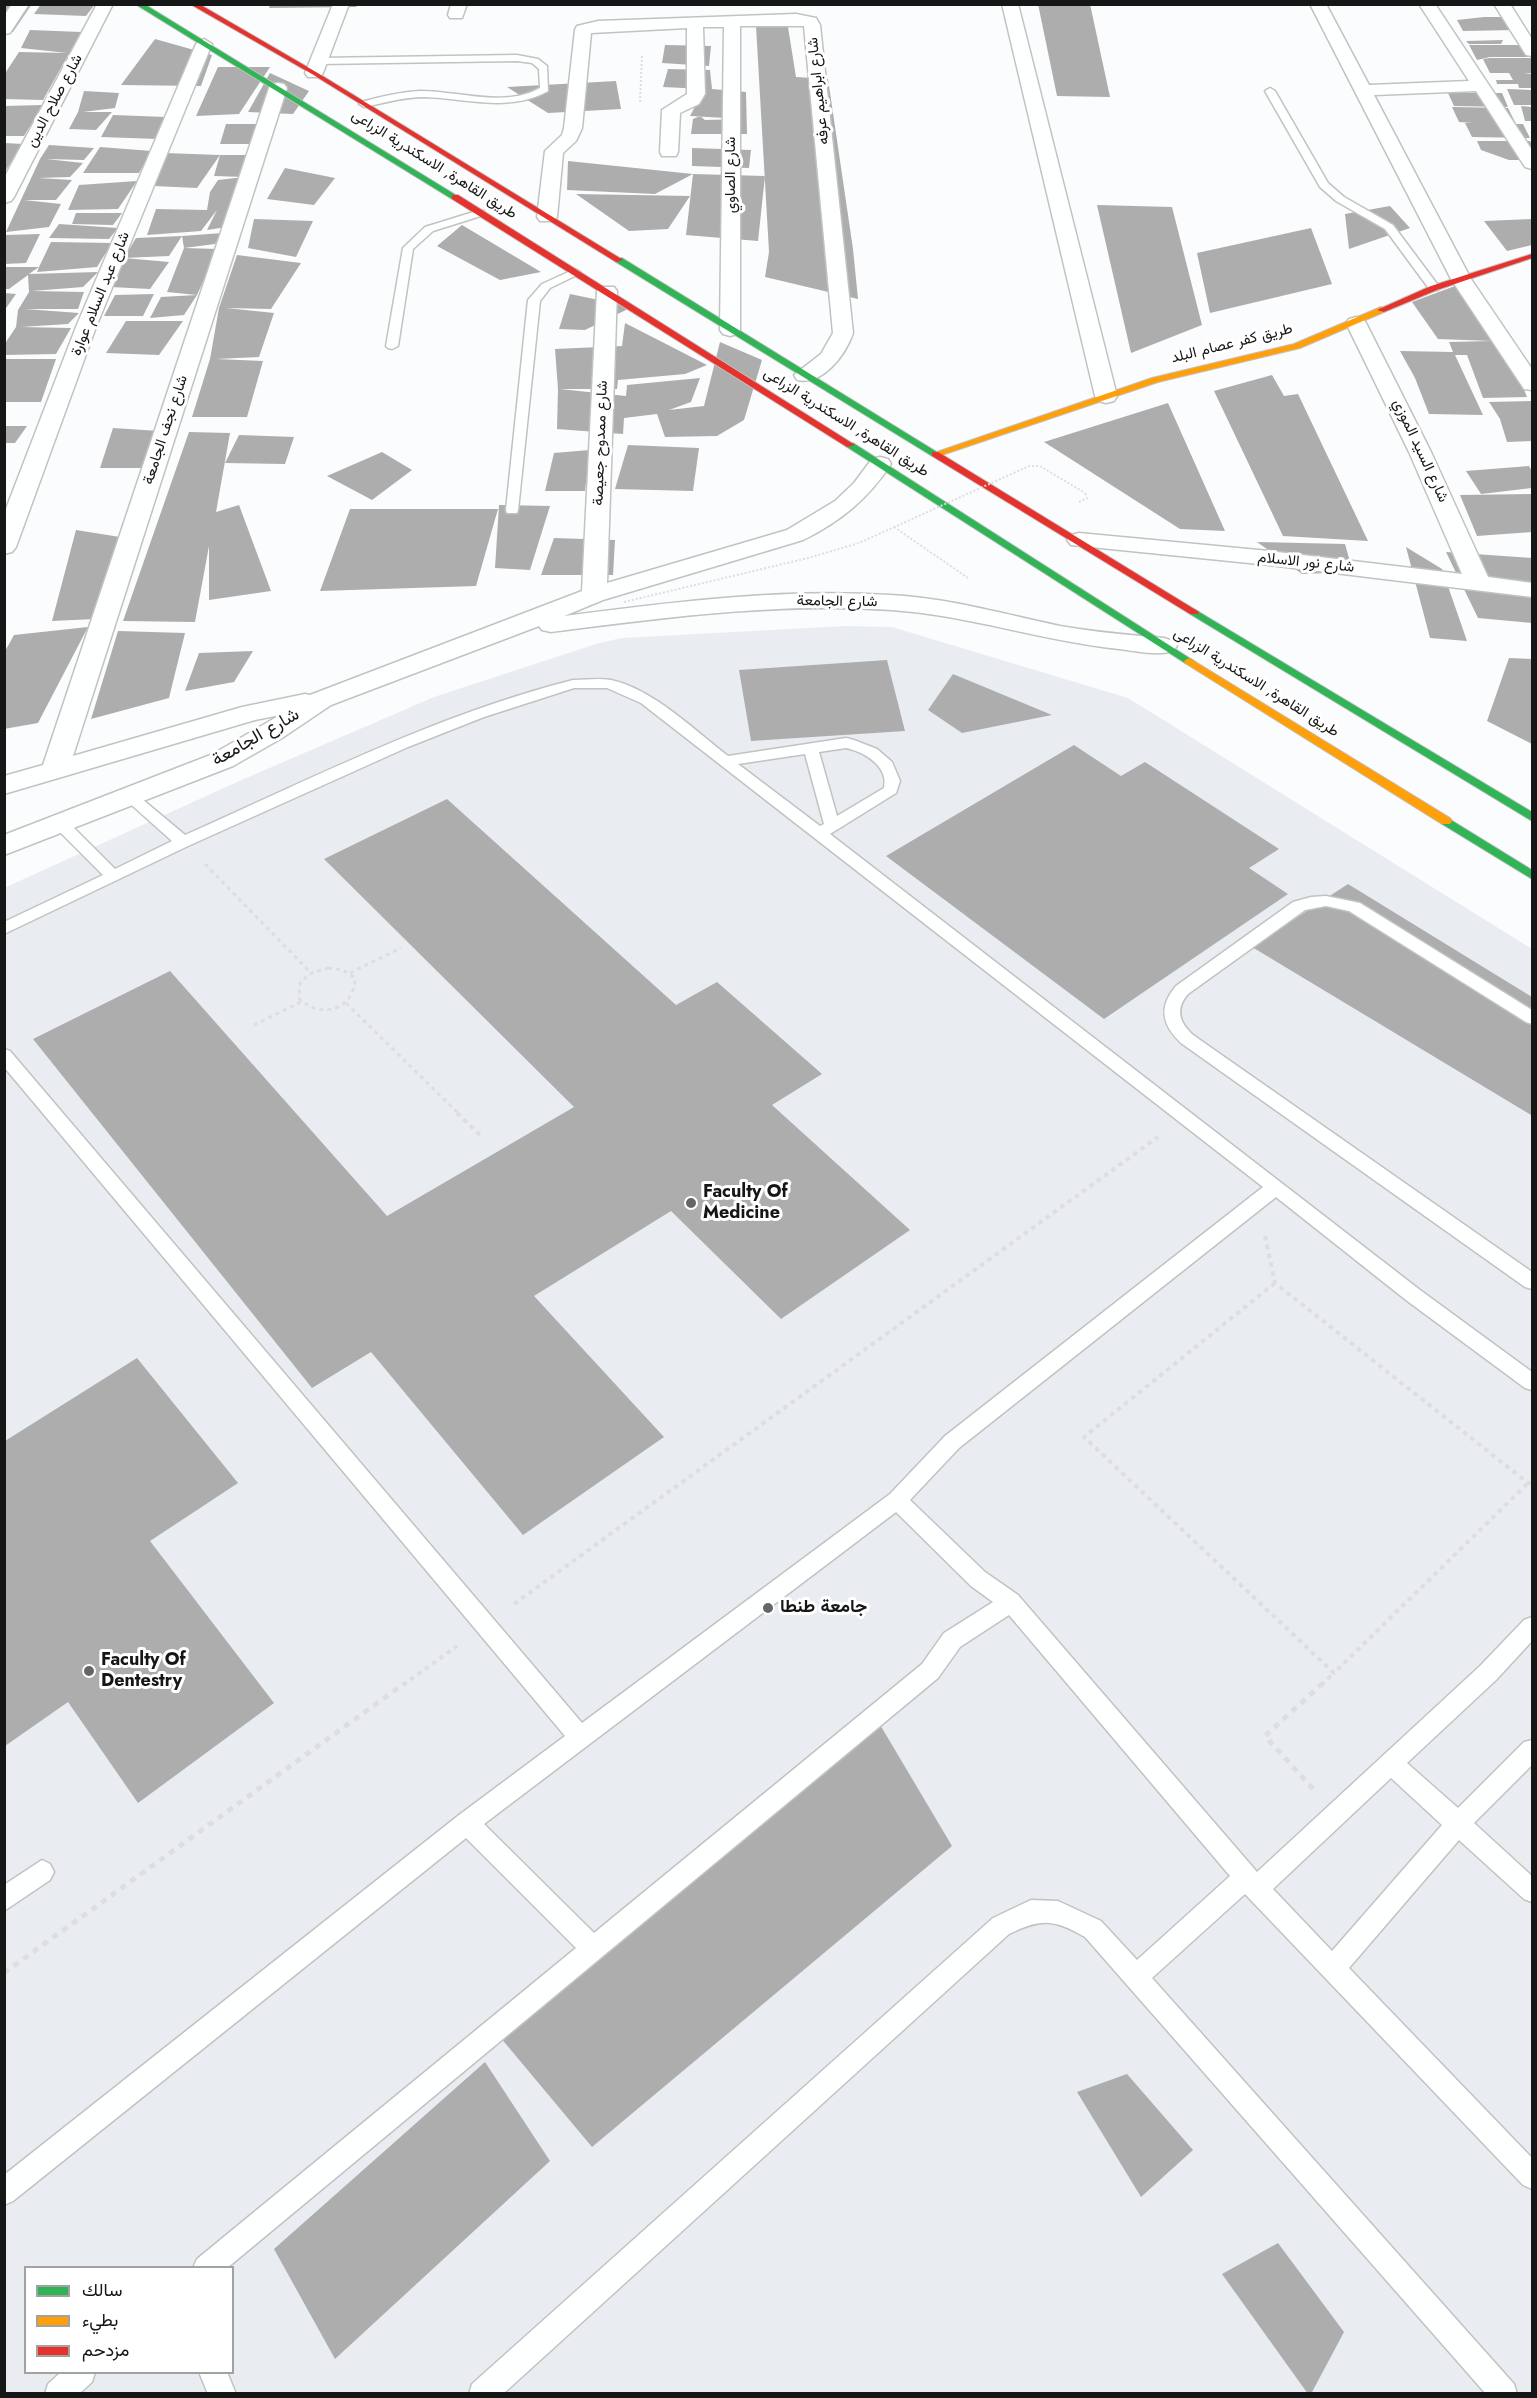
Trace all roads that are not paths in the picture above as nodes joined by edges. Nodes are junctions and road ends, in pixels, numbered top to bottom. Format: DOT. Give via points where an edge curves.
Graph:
graph roads {
  1 [pos="21,4"];
  2 [pos="105,4"];
  3 [pos="138,4"];
  4 [pos="341,4"];
  5 [pos="1010,4"];
  6 [pos="1318,4"];
  7 [pos="1427,4"];
  8 [pos="1502,4"];
  9 [pos="202,7"];
  10 [pos="732,21"];
  11 [pos="695,23"];
  12 [pos="4,30"];
  13 [pos="204,44"];
  14 [pos="1533,51"];
  15 [pos="316,67"];
  16 [pos="1481,86"];
  17 [pos="279,88"];
  18 [pos="1362,90"];
  19 [pos="1270,91"];
  20 [pos="364,104"];
  21 [pos="669,153"];
  22 [pos="1533,163"];
  23 [pos="4,197"];
  24 [pos="480,213"];
  25 [pos="547,216"];
  26 [pos="1532,256"];
  27 [pos="575,272"];
  28 [pos="1461,279"];
  29 [pos="1434,288"];
  30 [pos="607,291"];
  31 [pos="1356,323"];
  32 [pos="730,330"];
  33 [pos="392,346"];
  34 [pos="805,375"];
  35 [pos="1533,384"];
  36 [pos="1106,396"];
  37 [pos="936,454"];
  38 [pos="880,464"];
  39 [pos="512,510"];
  40 [pos="1079,540"];
  41 [pos="4,547"];
  42 [pos="1478,583"];
  43 [pos="1533,590"];
  44 [pos="594,595"];
  45 [pos="507,630"];
  46 [pos="1164,646"];
  47 [pos="322,699"];
  48 [pos="811,748"];
  49 [pos="725,761"];
  50 [pos="54,772"];
  51 [pos="4,785"];
  52 [pos="131,797"];
  53 [pos="1533,817"];
  54 [pos="62,825"];
  55 [pos="826,830"];
  56 [pos="183,842"];
  57 [pos="4,846"];
  58 [pos="1533,875"];
  59 [pos="114,876"];
  60 [pos="4,929"];
  61 [pos="1533,1018"];
  62 [pos="4,1055"];
  63 [pos="1276,1187"];
  64 [pos="1533,1282"];
  65 [pos="1533,1382"];
  66 [pos="897,1500"];
  67 [pos="1011,1602"];
  68 [pos="1533,1627"];
  69 [pos="580,1737"];
  70 [pos="1533,1750"];
  71 [pos="1390,1762"];
  72 [pos="467,1823"];
  73 [pos="1458,1824"];
  74 [pos="42,1872"];
  75 [pos="1251,1883"];
  76 [pos="1533,1891"];
  77 [pos="4,1900"];
  78 [pos="593,1948"];
  79 [pos="1333,1968"];
  80 [pos="1136,1977"];
  81 [pos="1533,2176"];
  82 [pos="4,2192"];
  83 [pos="208,2266"];
  84 [pos="81,2374"];
  85 [pos="213,2374"];
  86 [pos="58,2394"];
  87 [pos="223,2394"];
  88 [pos="482,2394"];
  89 [pos="1504,2394"];
  1 -- 12 [label="street"];
  2 -- 23 [label="street, شارع صلاح الدين"];
  3 -- 13 [label="main road, طريق القاهرة, الاسكندرية الزراعى"];
  4 -- 15 [label="street"];
  5 -- 36 [label="street"];
  6 -- 18 [label="street"];
  7 -- 16 [label="street"];
  8 -- 14 [label="street"];
  9 -- 15 [label="main road, طريق القاهرة, الاسكندرية الزراعى"];
  10 -- 11 [label="street, شارع ابراهيم عرفه"];
  10 -- 32 [label="street, شارع الصاوي"];
  10 -- 34 [label="street, شارع ابراهيم عرفه" via="796,19 812,25 843,333 838,349"];
  11 -- 21 [label="street" via="696,94 671,110"];
  11 -- 25 [label="street, شارع ابراهيم عرفه" via="589,27 581,34 573,129 554,151"];
  13 -- 17 [label="main road, طريق القاهرة, الاسكندرية الزراعى"];
  13 -- 41 [label="street, شارع عبد السلام عوارة" via="86,327"];
  15 -- 20 [label="main road, طريق القاهرة, الاسكندرية الزراعى"];
  15 -- 20 [label="lane" via="517,58 544,68 545,89 523,99 472,100 423,94"];
  16 -- 18 [label="street"];
  16 -- 22 [label="street"];
  17 -- 24 [label="main road, طريق القاهرة, الاسكندرية الزراعى"];
  17 -- 50 [label="street, شارع نجف الجامعة"];
  18 -- 28 [label="street"];
  19 -- 29 [label="lane" via="1324,185 1340,200 1389,227"];
  20 -- 25 [label="main road, طريق القاهرة, الاسكندرية الزراعى"];
  24 -- 27 [label="main road, طريق القاهرة, الاسكندرية الزراعى"];
  24 -- 33 [label="lane" via="429,229 408,248"];
  25 -- 32 [label="main road, طريق القاهرة, الاسكندرية الزراعى"];
  26 -- 28 [label="main road, طريق كفر عصام البلد"];
  27 -- 30 [label="main road, طريق القاهرة, الاسكندرية الزراعى"];
  27 -- 39 [label="lane" via="546,286 534,300"];
  28 -- 29 [label="main road, طريق كفر عصام البلد"];
  28 -- 35 [label="street"];
  29 -- 31 [label="main road, طريق كفر عصام البلد"];
  30 -- 38 [label="main road, طريق القاهرة, الاسكندرية الزراعى"];
  30 -- 44 [label="street, شارع ممدوح جعيصة"];
  31 -- 36 [label="main road, طريق كفر عصام البلد" via="1297,346 1188,370"];
  31 -- 42 [label="street, شارع السيد الموزي" via="1438,487"];
  32 -- 34 [label="main road, طريق القاهرة, الاسكندرية الزراعى"];
  34 -- 37 [label="main road, طريق القاهرة, الاسكندرية الزراعى"];
  36 -- 37 [label="main road, طريق كفر عصام البلد"];
  37 -- 40 [label="main road, طريق القاهرة, الاسكندرية الزراعى"];
  38 -- 44 [label="street, شارع الجامعة" via="856,497 795,535"];
  38 -- 46 [label="main road, طريق القاهرة, الاسكندرية الزراعى"];
  40 -- 42 [label="street, شارع نور الاسلام"];
  40 -- 53 [label="main road, طريق القاهرة, الاسكندرية الزراعى"];
  42 -- 43 [label="street, شارع نور الاسلام"];
  44 -- 45 [label="street, شارع الجامعة"];
  45 -- 46 [label="street, شارع الجامعة" via="690,607 842,600 941,607 1069,634"];
  45 -- 47 [label="street, شارع الجامعة"];
  46 -- 58 [label="main road, طريق القاهرة, الاسكندرية الزراعى"];
  47 -- 50 [label="street" via="251,713"];
  47 -- 52 [label="street, شارع الجامعة" via="223,760"];
  48 -- 49 [label="lane"];
  48 -- 55 [label="lane"];
  48 -- 55 [label="lane" via="846,743 865,747 894,776 891,790 885,795"];
  49 -- 55 [label="lane"];
  49 -- 56 [label="lane" via="635,693 608,684 573,684 403,744"];
  50 -- 51 [label="street"];
  52 -- 54 [label="street, شارع الجامعة"];
  52 -- 56 [label="lane"];
  54 -- 57 [label="street, شارع الجامعة"];
  54 -- 59 [label="lane"];
  55 -- 63 [label="lane"];
  56 -- 59 [label="lane"];
  59 -- 60 [label="lane"];
  61 -- 64 [label="lane" via="1354,907 1326,901 1311,902 1288,912 1182,990 1171,1004 1170,1013 1178,1031 1187,1039"];
  62 -- 69 [label="lane"];
  63 -- 65 [label="lane" via="1413,1295"];
  63 -- 66 [label="lane" via="952,1442"];
  66 -- 67 [label="lane" via="978,1579"];
  66 -- 69 [label="lane"];
  67 -- 75 [label="lane"];
  67 -- 78 [label="lane" via="952,1640 930,1671"];
  68 -- 71 [label="lane"];
  69 -- 72 [label="lane"];
  70 -- 73 [label="lane"];
  71 -- 73 [label="lane"];
  71 -- 75 [label="lane" via="1335,1814"];
  72 -- 78 [label="lane"];
  72 -- 82 [label="lane"];
  73 -- 76 [label="lane"];
  73 -- 79 [label="lane"];
  74 -- 77 [label="lane"];
  75 -- 79 [label="lane"];
  75 -- 80 [label="lane"];
  78 -- 83 [label="lane"];
  79 -- 81 [label="lane"];
  80 -- 88 [label="lane" via="1093,1929 1072,1917 1035,1911 1000,1926"];
  80 -- 89 [label="lane"];
  84 -- 86 [label="lane"];
  85 -- 87 [label="lane"];
}
